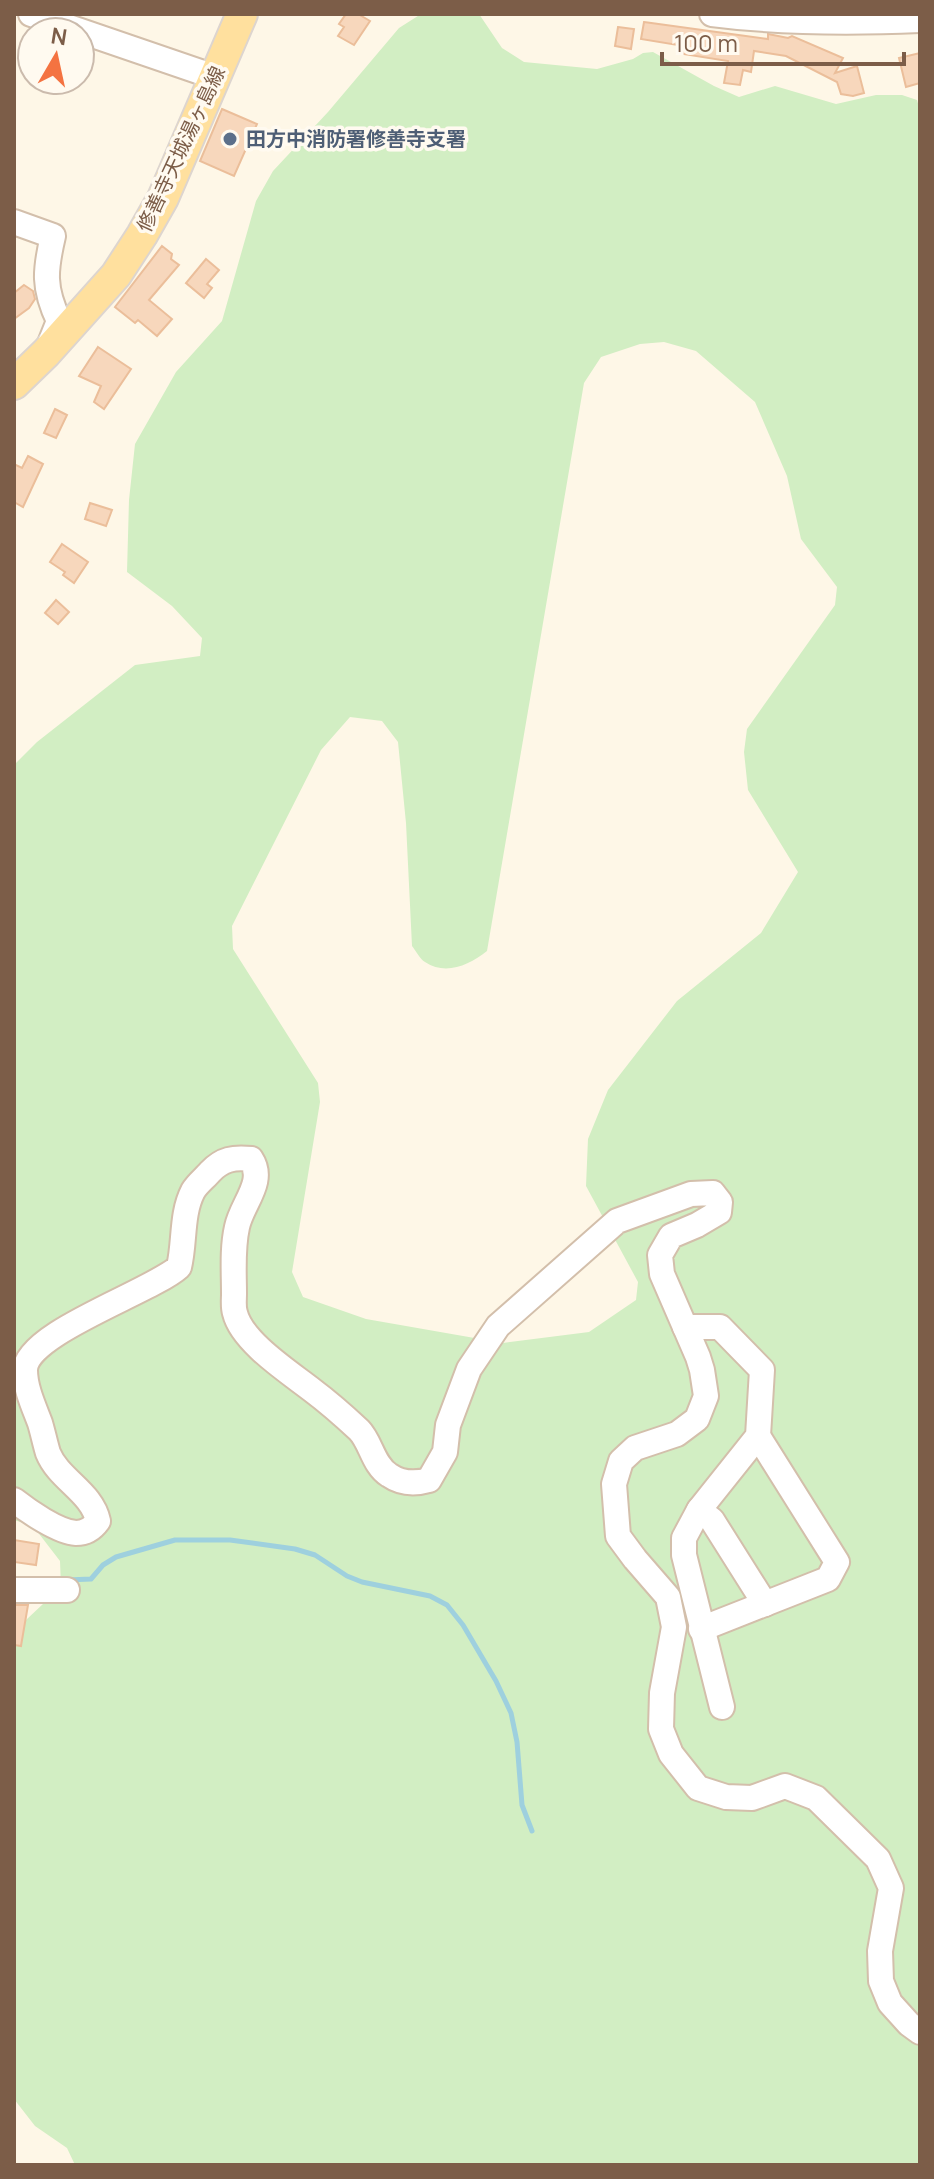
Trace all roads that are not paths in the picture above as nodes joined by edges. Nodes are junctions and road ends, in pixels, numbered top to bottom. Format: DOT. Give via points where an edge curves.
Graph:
graph roads {
  1 [pos="31,14"];
  2 [pos="242,14"];
  3 [pos="712,14"];
  4 [pos="920,20"];
  5 [pos="215,77"];
  6 [pos="14,222"];
  7 [pos="46,353"];
  8 [pos="14,384"];
  9 [pos="685,1327"];
  10 [pos="758,1436"];
  11 [pos="14,1500"];
  12 [pos="699,1510"];
  13 [pos="14,1590"];
  14 [pos="67,1590"];
  15 [pos="765,1604"];
  16 [pos="701,1629"];
  17 [pos="722,1707"];
  18 [pos="920,2032"];
  1 -- 5 [label="street"];
  2 -- 5 [label="main road, 修善寺天城湯ヶ島線"];
  3 -- 4 [label="street" via="814,22"];
  5 -- 7 [label="main road, 修善寺天城湯ヶ島線" via="142,235 116,275"];
  6 -- 7 [label="street" via="53,236 46,283 59,321"];
  7 -- 8 [label="main road, 修善寺天城湯ヶ島線"];
  9 -- 10 [label="street" via="720,1327 762,1370"];
  9 -- 11 [label="street" via="662,1274 660,1255 671,1236 719,1212 713,1193 691,1194 617,1221 498,1326 469,1369 448,1425 445,1452 429,1480 397,1481 384,1473 362,1432 260,1349 234,1313 234,1247 257,1178 251,1159 232,1158 216,1166 194,1190 179,1267 68,1327 28,1357 29,1391 48,1453 59,1472 86,1497 98,1521 77,1533 37,1517"];
  9 -- 18 [label="street" via="706,1396 697,1419 677,1434 635,1448 621,1461 614,1484 618,1536 668,1597 674,1627 661,1729 671,1754 698,1788 752,1798 785,1786 816,1798 878,1859 891,1888 880,1951 881,1981 890,2003"];
  10 -- 12 [label="street"];
  10 -- 15 [label="street" via="837,1562 828,1579"];
  12 -- 15 [label="street" via="712,1520"];
  12 -- 16 [label="street" via="684,1538 684,1555"];
  13 -- 14 [label="street"];
  15 -- 16 [label="street"];
  16 -- 17 [label="street"];
}
